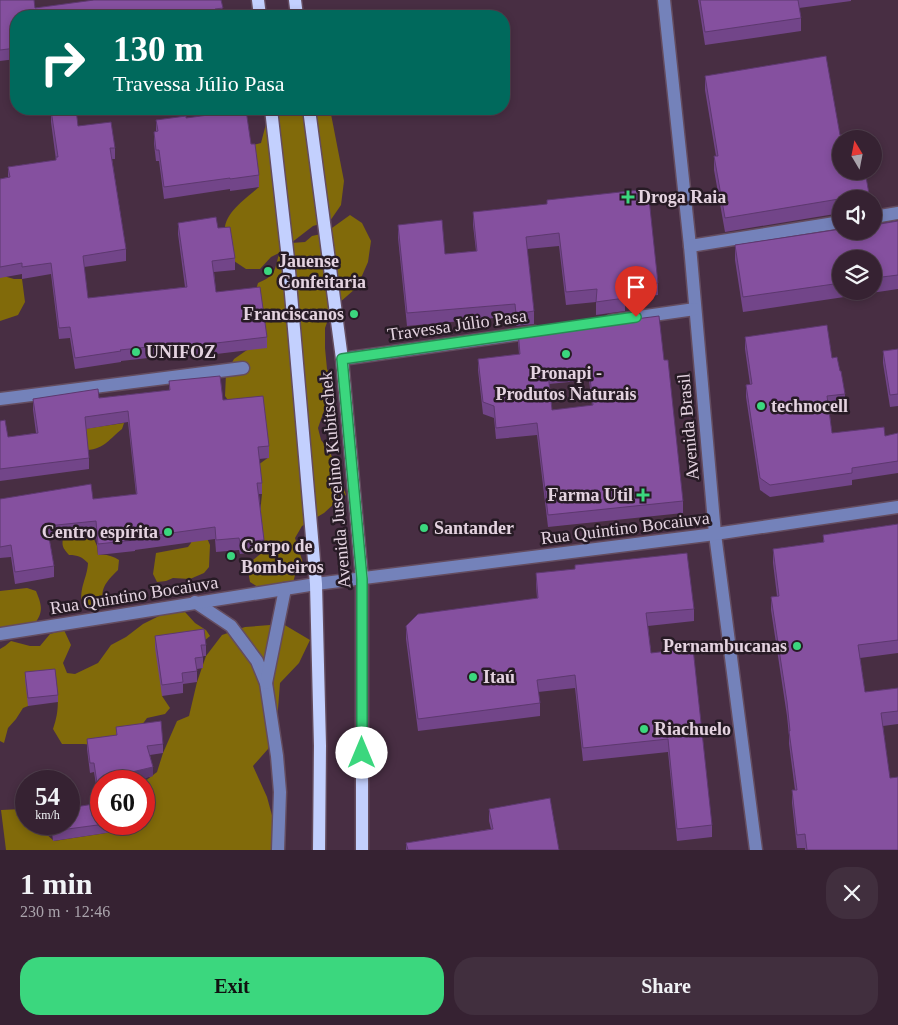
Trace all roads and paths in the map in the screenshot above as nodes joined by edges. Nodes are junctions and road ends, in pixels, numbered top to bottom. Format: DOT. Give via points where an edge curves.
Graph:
graph roads {
  1 [pos="664,0"];
  2 [pos="272,115"];
  3 [pos="310,115"];
  4 [pos="898,213"];
  5 [pos="882,216"];
  6 [pos="832,223"];
  7 [pos="690,246"];
  8 [pos="695,309"];
  9 [pos="597,323"];
  10 [pos="548,330"];
  11 [pos="342,359"];
  12 [pos="243,368"];
  13 [pos="0,400"];
  14 [pos="898,507"];
  15 [pos="715,534"];
  16 [pos="362,579"];
  17 [pos="316,584"];
  18 [pos="285,589"];
  19 [pos="194,602"];
  20 [pos="0,634"];
  21 [pos="266,683"];
  22 [pos="278,850"];
  23 [pos="319,850"];
  24 [pos="362,850"];
  25 [pos="756,850"];
  1 -- 7 [label="street, Avenida Brasil"];
  2 -- 17 [label="main road, Avenida Juscelino Kubitschek" via="288,259"];
  3 -- 11 [label="main road, Avenida Juscelino Kubitschek"];
  4 -- 5 [label="street"];
  6 -- 7 [label="street"];
  7 -- 8 [label="street, Avenida Brasil"];
  8 -- 9 [label="street"];
  8 -- 15 [label="street, Avenida Brasil"];
  10 -- 11 [label="street, Travessa Júlio Pasa"];
  11 -- 16 [label="main road, Avenida Juscelino Kubitschek"];
  12 -- 13 [label="street"];
  14 -- 15 [label="street, Rua Quintino Bocaiuva"];
  15 -- 16 [label="street, Rua Quintino Bocaiuva"];
  15 -- 25 [label="street, Avenida Brasil"];
  16 -- 17 [label="street, Rua Quintino Bocaiuva"];
  16 -- 24 [label="main road, Avenida Juscelino Kubitschek"];
  17 -- 18 [label="street, Rua Quintino Bocaiuva"];
  17 -- 23 [label="main road, Avenida Juscelino Kubitschek"];
  18 -- 19 [label="street, Rua Quintino Bocaiuva"];
  18 -- 21 [label="street"];
  19 -- 20 [label="street, Rua Quintino Bocaiuva"];
  19 -- 21 [label="street" via="231,626 257,661"];
  21 -- 22 [label="street" via="280,792"];
}
